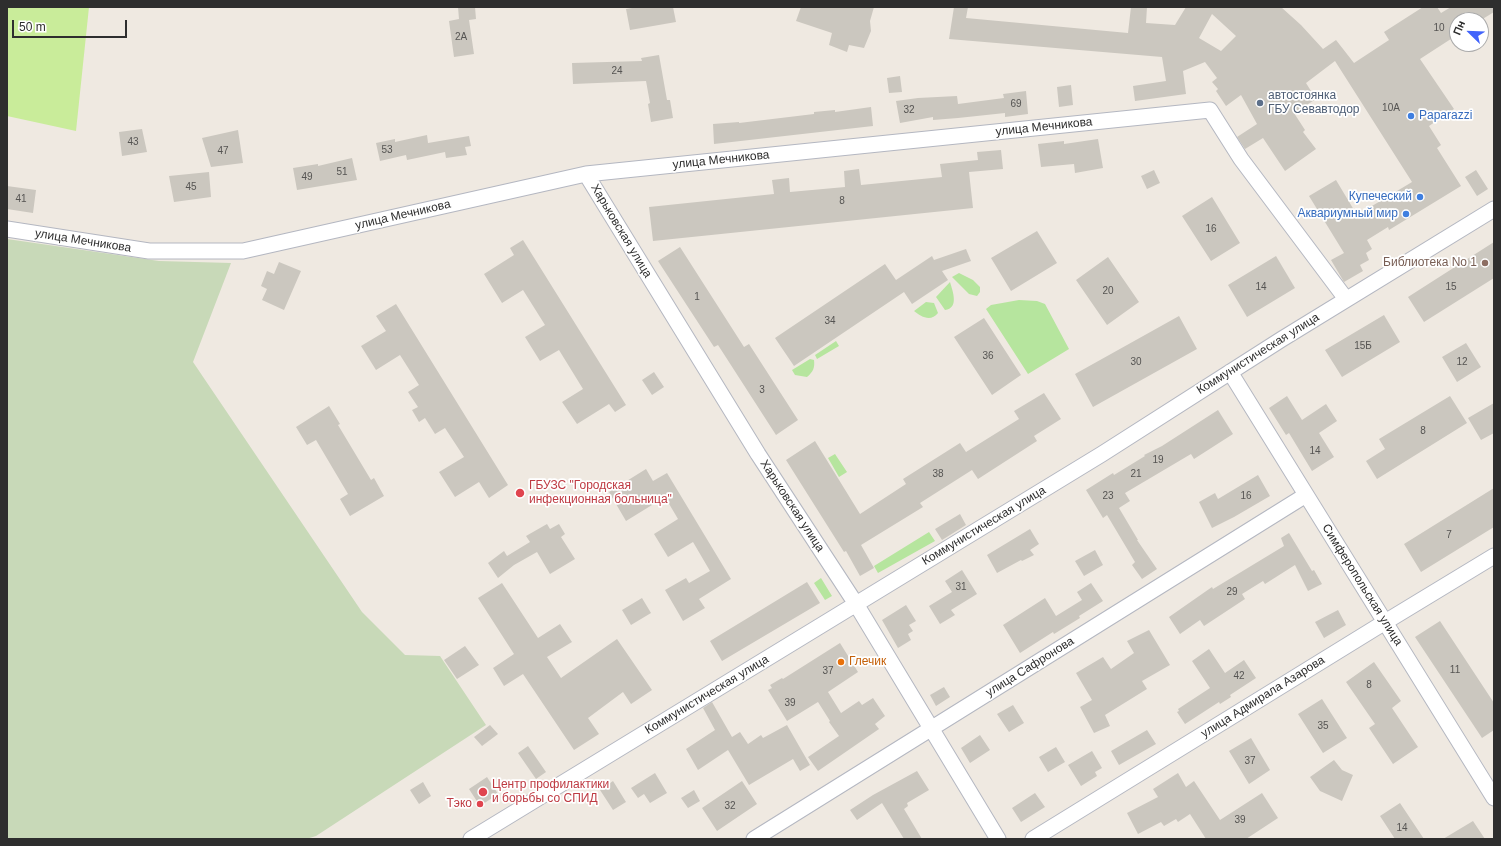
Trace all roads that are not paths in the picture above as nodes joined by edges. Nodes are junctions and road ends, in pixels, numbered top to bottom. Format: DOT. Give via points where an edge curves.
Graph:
graph roads {
  1 [pos="586,174"];
  2 [pos="1494,209"];
  3 [pos="7,229"];
  4 [pos="1346,299"];
  5 [pos="1230,372"];
  6 [pos="1306,494"];
  7 [pos="1494,556"];
  8 [pos="856,604"];
  9 [pos="1386,622"];
  10 [pos="931,729"];
  11 [pos="1494,798"];
  12 [pos="471,839"];
  13 [pos="754,839"];
  14 [pos="998,839"];
  15 [pos="1033,839"];
  1 -- 3 [label="street, улица Мечникова" via="243,251 149,251"];
  1 -- 4 [label="street, улица Мечникова" via="1210,110 1241,159"];
  1 -- 8 [label="street, Харьковская улица" via="758,454"];
  2 -- 4 [label="street, Коммунистическая улица"];
  4 -- 5 [label="street, Коммунистическая улица"];
  5 -- 6 [label="street, Симферопольская улица"];
  5 -- 8 [label="street, Коммунистическая улица" via="1102,454"];
  6 -- 9 [label="street, Симферопольская улица"];
  6 -- 10 [label="street, улица Сафронова"];
  7 -- 9 [label="street, улица Адмирала Азарова"];
  8 -- 10 [label="street, Харьковская улица"];
  8 -- 12 [label="street, Коммунистическая улица"];
  9 -- 11 [label="street, Симферопольская улица"];
  9 -- 15 [label="street, улица Адмирала Азарова"];
  10 -- 13 [label="street, улица Сафронова"];
  10 -- 14 [label="street, Харьковская улица"];
}
